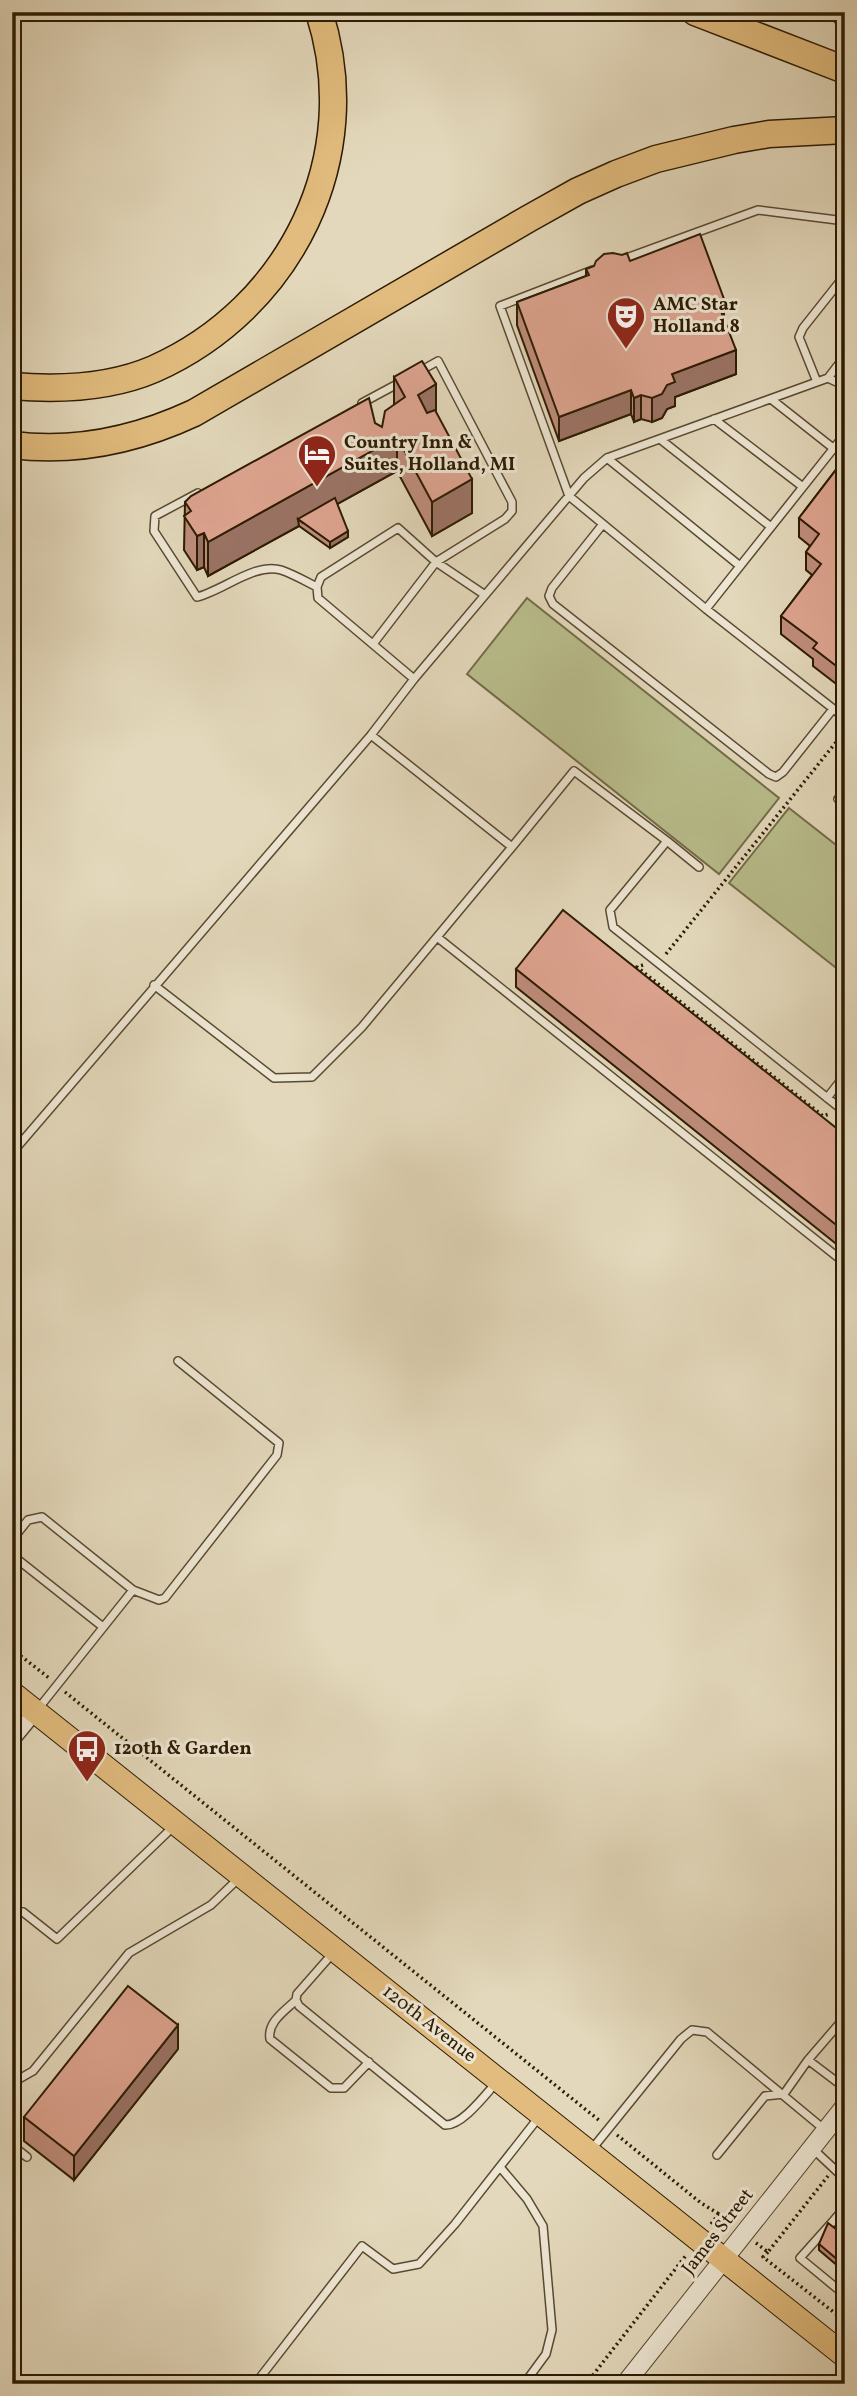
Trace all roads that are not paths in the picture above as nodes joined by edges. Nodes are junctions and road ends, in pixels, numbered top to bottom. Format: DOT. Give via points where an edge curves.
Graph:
graph roads {
  1 [pos="320,12"];
  2 [pos="695,12"];
  3 [pos="845,70"];
  4 [pos="845,131"];
  5 [pos="845,221"];
  6 [pos="615,262"];
  7 [pos="602,267"];
  8 [pos="845,275"];
  9 [pos="845,356"];
  10 [pos="828,378"];
  11 [pos="817,382"];
  12 [pos="12,386"];
  13 [pos="845,386"];
  14 [pos="771,398"];
  15 [pos="355,407"];
  16 [pos="714,419"];
  17 [pos="845,434"];
  18 [pos="660,439"];
  19 [pos="12,445"];
  20 [pos="833,449"];
  21 [pos="607,458"];
  22 [pos="803,487"];
  23 [pos="202,490"];
  24 [pos="569,496"];
  25 [pos="603,524"];
  26 [pos="771,527"];
  27 [pos="436,562"];
  28 [pos="740,566"];
  29 [pos="317,587"];
  30 [pos="485,595"];
  31 [pos="706,609"];
  32 [pos="373,643"];
  33 [pos="414,679"];
  34 [pos="834,709"];
  35 [pos="845,718"];
  36 [pos="371,735"];
  37 [pos="667,841"];
  38 [pos="512,847"];
  39 [pos="699,867"];
  40 [pos="437,937"];
  41 [pos="155,985"];
  42 [pos="845,1075"];
  43 [pos="827,1098"];
  44 [pos="843,1111"];
  45 [pos="12,1153"];
  46 [pos="845,1263"];
  47 [pos="178,1361"];
  48 [pos="12,1540"];
  49 [pos="12,1555"];
  50 [pos="133,1590"];
  51 [pos="103,1627"];
  52 [pos="12,1693"];
  53 [pos="35,1712"];
  54 [pos="12,1740"];
  55 [pos="176,1824"];
  56 [pos="241,1876"];
  57 [pos="23,1912"];
  58 [pos="335,1950"];
  59 [pos="296,2000"];
  60 [pos="845,2017"];
  61 [pos="808,2060"];
  62 [pos="369,2063"];
  63 [pos="499,2080"];
  64 [pos="12,2083"];
  65 [pos="845,2088"];
  66 [pos="784,2094"];
  67 [pos="845,2106"];
  68 [pos="542,2114"];
  69 [pos="825,2130"];
  70 [pos="12,2146"];
  71 [pos="811,2148"];
  72 [pos="590,2152"];
  73 [pos="717,2155"];
  74 [pos="27,2157"];
  75 [pos="500,2167"];
  76 [pos="845,2179"];
  77 [pos="845,2207"];
  78 [pos="834,2220"];
  79 [pos="845,2229"];
  80 [pos="724,2259"];
  81 [pos="845,2295"];
  82 [pos="845,2356"];
  83 [pos="255,2384"];
  84 [pos="524,2384"];
  85 [pos="625,2384"];
  1 -- 12 [label="highway" via="332,67 330,148 304,228 271,278 231,321 152,370 96,384"];
  2 -- 3 [label="highway"];
  4 -- 19 [label="highway" via="769,134 646,163 578,191 171,423 101,444"];
  5 -- 6 [label="lane" via="758,210"];
  7 -- 24 [label="lane" via="500,306"];
  8 -- 11 [label="lane" via="799,337"];
  9 -- 10 [label="lane"];
  10 -- 11 [label="lane"];
  10 -- 13 [label="lane"];
  11 -- 14 [label="lane"];
  14 -- 16 [label="lane"];
  14 -- 20 [label="lane"];
  15 -- 27 [label="lane" via="438,361 512,502 505,519"];
  16 -- 18 [label="lane"];
  16 -- 22 [label="lane"];
  17 -- 20 [label="lane"];
  18 -- 21 [label="lane"];
  18 -- 26 [label="lane"];
  20 -- 22 [label="lane"];
  21 -- 24 [label="lane"];
  21 -- 28 [label="lane"];
  22 -- 26 [label="lane"];
  23 -- 29 [label="lane" via="155,516 154,531 197,597 249,573 279,569"];
  24 -- 25 [label="lane"];
  24 -- 30 [label="lane"];
  25 -- 31 [label="lane"];
  25 -- 34 [label="lane" via="552,588 553,604 776,777"];
  26 -- 28 [label="lane"];
  27 -- 29 [label="lane" via="398,528 321,577"];
  27 -- 30 [label="lane"];
  27 -- 32 [label="lane"];
  28 -- 31 [label="lane"];
  29 -- 32 [label="lane" via="318,597"];
  30 -- 33 [label="lane"];
  31 -- 34 [label="lane"];
  32 -- 33 [label="lane"];
  33 -- 36 [label="lane"];
  34 -- 35 [label="lane"];
  36 -- 38 [label="lane"];
  36 -- 41 [label="lane"];
  37 -- 38 [label="lane" via="574,771"];
  37 -- 39 [label="lane"];
  37 -- 43 [label="lane" via="610,910 613,927"];
  38 -- 40 [label="lane"];
  40 -- 41 [label="lane" via="362,1027 312,1077 274,1079"];
  40 -- 46 [label="lane"];
  41 -- 45 [label="lane"];
  42 -- 43 [label="lane"];
  43 -- 44 [label="lane"];
  47 -- 50 [label="lane" via="279,1443 277,1455 165,1598"];
  48 -- 50 [label="lane" via="28,1520 42,1517"];
  49 -- 51 [label="lane"];
  50 -- 51 [label="lane"];
  51 -- 53 [label="lane"];
  52 -- 53 [label="main road, 120th Avenue"];
  53 -- 54 [label="street"];
  53 -- 55 [label="main road, 120th Avenue"];
  55 -- 56 [label="main road, 120th Avenue"];
  55 -- 57 [label="lane" via="57,1939"];
  56 -- 58 [label="main road, 120th Avenue"];
  56 -- 64 [label="lane" via="211,1905 129,1953 33,2071"];
  58 -- 59 [label="lane"];
  58 -- 63 [label="main road, 120th Avenue"];
  59 -- 62 [label="lane"];
  59 -- 62 [label="lane" via="275,2020 268,2031 270,2039 331,2088 344,2088"];
  60 -- 61 [label="lane"];
  61 -- 65 [label="lane"];
  61 -- 66 [label="lane"];
  62 -- 63 [label="lane" via="446,2125 461,2120"];
  63 -- 68 [label="main road, 120th Avenue"];
  66 -- 69 [label="lane"];
  66 -- 72 [label="lane" via="707,2032 692,2030"];
  66 -- 73 [label="lane" via="765,2096"];
  67 -- 69 [label="street, James Street"];
  68 -- 72 [label="main road, 120th Avenue"];
  68 -- 75 [label="lane"];
  69 -- 71 [label="street, James Street"];
  70 -- 74 [label="lane"];
  71 -- 76 [label="lane"];
  71 -- 80 [label="street, James Street"];
  72 -- 80 [label="main road, 120th Avenue"];
  75 -- 83 [label="lane" via="419,2264 393,2269 362,2246"];
  75 -- 84 [label="lane" via="543,2227 552,2330 546,2354"];
  77 -- 78 [label="lane"];
  78 -- 79 [label="lane"];
  78 -- 81 [label="lane" via="800,2258"];
  80 -- 82 [label="main road, 120th Avenue"];
  80 -- 85 [label="street, James Street"];
}
